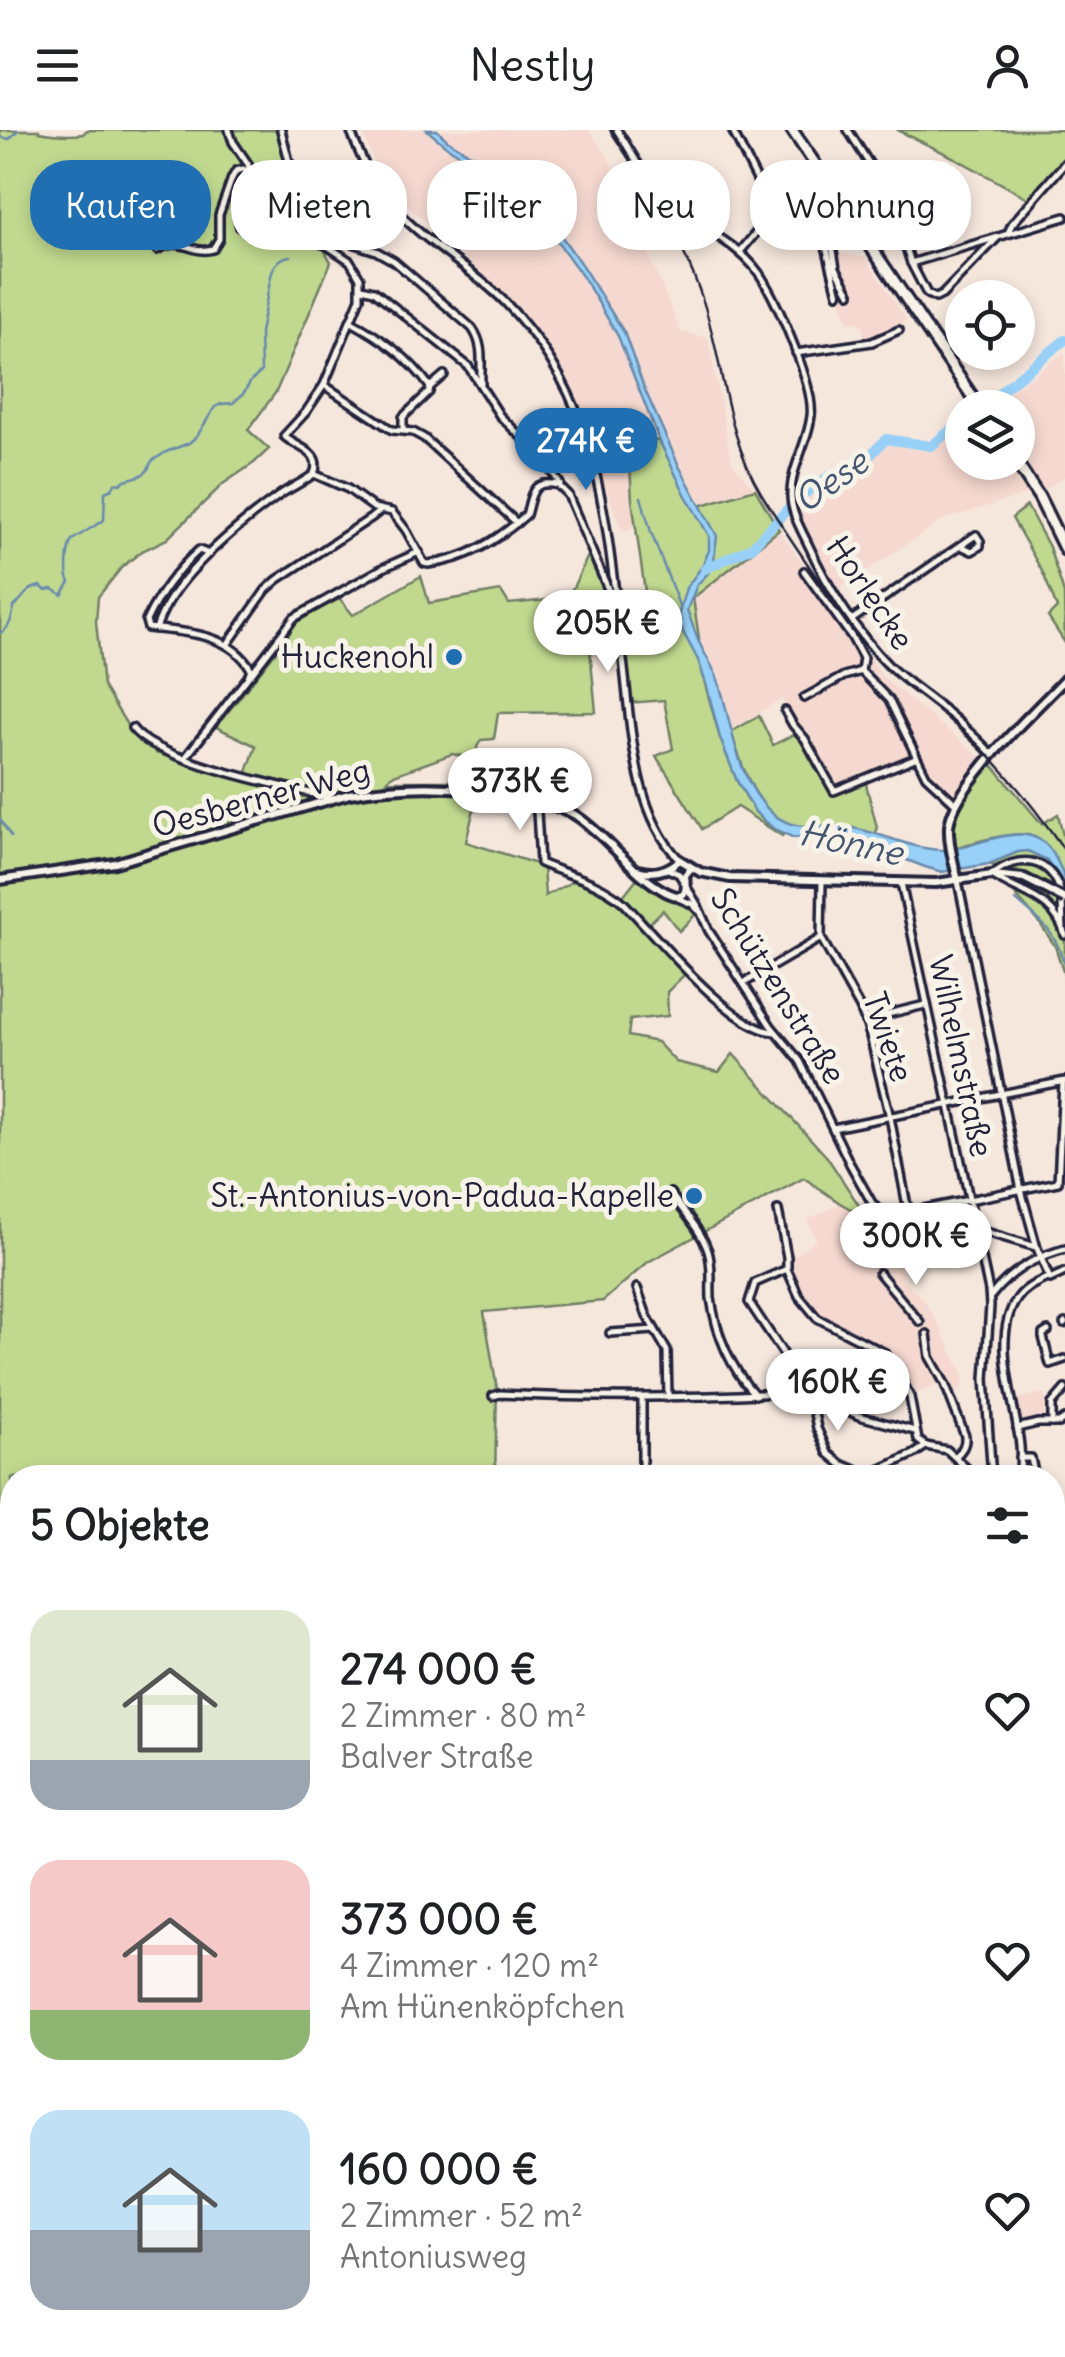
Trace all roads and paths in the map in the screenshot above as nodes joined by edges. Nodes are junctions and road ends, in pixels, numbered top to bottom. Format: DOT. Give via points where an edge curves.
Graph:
graph roads {
  1 [pos="230,130"];
  2 [pos="280,130"];
  3 [pos="350,130"];
  4 [pos="617,130"];
  5 [pos="732,130"];
  6 [pos="792,130"];
  7 [pos="848,130"];
  8 [pos="245,160"];
  9 [pos="288,160"];
  10 [pos="362,160"];
  11 [pos="1065,163"];
  12 [pos="750,165"];
  13 [pos="231,182"];
  14 [pos="1065,217"];
  15 [pos="407,221"];
  16 [pos="1008,233"];
  17 [pos="997,238"];
  18 [pos="750,240"];
  19 [pos="211,249"];
  20 [pos="334,250"];
  21 [pos="372,250"];
  22 [pos="833,250"];
  23 [pos="833,250"];
  24 [pos="740,252"];
  25 [pos="911,264"];
  26 [pos="361,288"];
  27 [pos="850,293"];
  28 [pos="838,294"];
  29 [pos="350,321"];
  30 [pos="899,330"];
  31 [pos="796,353"];
  32 [pos="444,375"];
  33 [pos="324,385"];
  34 [pos="430,387"];
  35 [pos="482,387"];
  36 [pos="968,390"];
  37 [pos="403,429"];
  38 [pos="314,474"];
  39 [pos="1029,480"];
  40 [pos="561,487"];
  41 [pos="380,510"];
  42 [pos="517,523"];
  43 [pos="1062,527"];
  44 [pos="961,546"];
  45 [pos="1065,550"];
  46 [pos="419,552"];
  47 [pos="209,554"];
  48 [pos="804,571"];
  49 [pos="616,608"];
  50 [pos="853,619"];
  51 [pos="152,629"];
  52 [pos="227,645"];
  53 [pos="861,671"];
  54 [pos="249,676"];
  55 [pos="1065,678"];
  56 [pos="804,698"];
  57 [pos="784,711"];
  58 [pos="132,728"];
  59 [pos="993,755"];
  60 [pos="186,758"];
  61 [pos="915,758"];
  62 [pos="332,799"];
  63 [pos="538,802"];
  64 [pos="956,804"];
  65 [pos="680,860"];
  66 [pos="632,868"];
  67 [pos="691,868"];
  68 [pos="664,870"];
  69 [pos="992,875"];
  70 [pos="957,877"];
  71 [pos="0,880"];
  72 [pos="822,881"];
  73 [pos="901,882"];
  74 [pos="687,886"];
  75 [pos="658,888"];
  76 [pos="1059,890"];
  77 [pos="672,895"];
  78 [pos="1065,899"];
  79 [pos="1047,904"];
  80 [pos="700,912"];
  81 [pos="1062,927"];
  82 [pos="1065,935"];
  83 [pos="821,938"];
  84 [pos="744,983"];
  85 [pos="926,1004"];
  86 [pos="866,1022"];
  87 [pos="775,1032"];
  88 [pos="1064,1082"];
  89 [pos="1002,1094"];
  90 [pos="948,1105"];
  91 [pos="890,1117"];
  92 [pos="833,1128"];
  93 [pos="1021,1190"];
  94 [pos="670,1193"];
  95 [pos="970,1201"];
  96 [pos="778,1210"];
  97 [pos="908,1212"];
  98 [pos="976,1233"];
  99 [pos="1037,1248"];
  100 [pos="1065,1249"];
  101 [pos="1040,1255"];
  102 [pos="787,1269"];
  103 [pos="1065,1272"];
  104 [pos="879,1273"];
  105 [pos="1050,1278"];
  106 [pos="637,1288"];
  107 [pos="990,1298"];
  108 [pos="920,1322"];
  109 [pos="655,1330"];
  110 [pos="1048,1330"];
  111 [pos="610,1333"];
  112 [pos="927,1334"];
  113 [pos="1065,1360"];
  114 [pos="1065,1389"];
  115 [pos="810,1394"];
  116 [pos="755,1395"];
  117 [pos="493,1396"];
  118 [pos="668,1397"];
  119 [pos="642,1398"];
  120 [pos="1065,1419"];
  121 [pos="1052,1423"];
  122 [pos="1017,1428"];
  123 [pos="915,1432"];
  124 [pos="926,1446"];
  125 [pos="956,1456"];
  126 [pos="1020,1458"];
  127 [pos="642,1465"];
  128 [pos="843,1465"];
  129 [pos="890,1465"];
  130 [pos="965,1465"];
  131 [pos="991,1465"];
  132 [pos="1020,1465"];
  133 [pos="1032,1465"];
  1 -- 8 [label="street"];
  2 -- 9 [label="street"];
  3 -- 10 [label="street"];
  4 -- 24 [label="street, Horlecke" via="668,202"];
  5 -- 12 [label="street"];
  6 -- 36 [label="main road"];
  7 -- 25 [label="street" via="889,195"];
  11 -- 16 [label="street"];
  13 -- 19 [label="street"];
  14 -- 16 [label="street"];
  15 -- 49 [label="street" via="504,302 560,376 590,450"];
  16 -- 17 [label="street"];
  17 -- 25 [label="street"];
  17 -- 25 [label="street" via="936,298"];
  18 -- 24 [label="street"];
  20 -- 26 [label="street" via="350,260"];
  21 -- 35 [label="street" via="401,266 472,328 481,347"];
  22 -- 27 [label="street"];
  23 -- 28 [label="street"];
  24 -- 31 [label="street, Horlecke" via="763,280"];
  26 -- 29 [label="street"];
  26 -- 35 [label="street" via="461,360"];
  29 -- 33 [label="street"];
  29 -- 34 [label="street" via="396,350"];
  30 -- 31 [label="street" via="872,342"];
  31 -- 50 [label="street, Horlecke" via="812,405 792,505 819,568"];
  32 -- 34 [label="street"];
  33 -- 37 [label="street" via="392,430"];
  33 -- 38 [label="street" via="284,436 314,456"];
  34 -- 37 [label="street" via="403,417"];
  35 -- 40 [label="street"];
  37 -- 42 [label="street" via="434,446"];
  38 -- 41 [label="street"];
  38 -- 47 [label="street"];
  39 -- 43 [label="main road"];
  40 -- 42 [label="street" via="537,486"];
  40 -- 49 [label="street"];
  41 -- 46 [label="street" via="395,515"];
  41 -- 52 [label="street" via="277,580"];
  42 -- 46 [label="street" via="472,553 440,563 426,564"];
  43 -- 45 [label="main road"];
  44 -- 50 [label="street"];
  46 -- 54 [label="street" via="294,618"];
  47 -- 51 [label="street" via="170,597"];
  47 -- 51 [label="street" via="199,550 158,596 146,621"];
  48 -- 53 [label="street" via="851,636 863,658"];
  49 -- 65 [label="street" via="640,780 658,830"];
  50 -- 59 [label="street, Horlecke" via="888,665"];
  51 -- 52 [label="street"];
  52 -- 54 [label="street" via="248,664"];
  53 -- 56 [label="street"];
  53 -- 61 [label="street" via="889,700"];
  54 -- 60 [label="street"];
  55 -- 59 [label="street"];
  57 -- 61 [label="street" via="834,790"];
  58 -- 60 [label="street" via="150,745"];
  59 -- 64 [label="street"];
  60 -- 62 [label="street"];
  61 -- 64 [label="street"];
  62 -- 63 [label="street, Oesberner Weg" via="426,788"];
  62 -- 71 [label="street, Oesberner Weg" via="115,862"];
  63 -- 66 [label="street, Oesberner Weg" via="580,818"];
  63 -- 87 [label="street" via="540,863 610,892 722,1003 752,1026"];
  64 -- 70 [label="street" via="950,825"];
  65 -- 67 [label="street"];
  65 -- 68 [label="street"];
  66 -- 68 [label="street"];
  66 -- 75 [label="street, Oesberner Weg"];
  67 -- 72 [label="street" via="730,878"];
  67 -- 74 [label="street, Schützenstraße" via="684,875"];
  68 -- 74 [label="street, Schützenstraße" via="677,872"];
  68 -- 75 [label="street"];
  69 -- 70 [label="street"];
  69 -- 76 [label="street" via="1007,864 1031,862 1048,870"];
  69 -- 78 [label="street, bridge" via="1032,881"];
  69 -- 79 [label="street"];
  70 -- 73 [label="street"];
  70 -- 89 [label="street"];
  72 -- 73 [label="street"];
  72 -- 83 [label="street, Twiete"];
  73 -- 85 [label="street, Wilhelmstraße"];
  74 -- 77 [label="street, Schützenstraße" via="681,896"];
  74 -- 80 [label="street, Schützenstraße"];
  75 -- 77 [label="street, Oesberner Weg"];
  76 -- 79 [label="street"];
  76 -- 81 [label="street"];
  77 -- 80 [label="street, Oesberner Weg"];
  79 -- 81 [label="street"];
  80 -- 84 [label="street, Schützenstraße"];
  81 -- 82 [label="street"];
  83 -- 84 [label="street"];
  83 -- 86 [label="street, Twiete"];
  84 -- 87 [label="street, Schützenstraße"];
  85 -- 86 [label="street"];
  85 -- 90 [label="street, Wilhelmstraße"];
  86 -- 91 [label="street, Twiete"];
  87 -- 92 [label="street, Schützenstraße" via="800,1061"];
  88 -- 89 [label="street"];
  88 -- 93 [label="street" via="1058,1182"];
  89 -- 90 [label="street"];
  89 -- 93 [label="street"];
  90 -- 91 [label="street"];
  90 -- 95 [label="street, Wilhelmstraße"];
  91 -- 92 [label="street"];
  91 -- 97 [label="street, Twiete"];
  92 -- 97 [label="street, Schützenstraße" via="884,1217"];
  93 -- 95 [label="street"];
  93 -- 99 [label="street"];
  94 -- 116 [label="street" via="709,1252 711,1298 725,1353"];
  95 -- 97 [label="street"];
  95 -- 98 [label="street, Wilhelmstraße"];
  96 -- 102 [label="street"];
  98 -- 99 [label="street"];
  98 -- 107 [label="street, Wilhelmstraße"];
  99 -- 101 [label="street"];
  100 -- 101 [label="street"];
  101 -- 105 [label="street"];
  101 -- 107 [label="street"];
  102 -- 115 [label="street" via="755,1283 749,1302"];
  102 -- 123 [label="street" via="817,1318 885,1353 910,1397"];
  103 -- 105 [label="street"];
  104 -- 108 [label="street"];
  105 -- 122 [label="street" via="1020,1294 1010,1316 1007,1376"];
  106 -- 109 [label="street"];
  107 -- 131 [label="street, Wilhelmstraße" via="985,1379"];
  109 -- 111 [label="street"];
  109 -- 118 [label="street" via="667,1351"];
  110 -- 113 [label="street" via="1042,1338 1050,1364"];
  112 -- 125 [label="street" via="930,1357 965,1436"];
  114 -- 121 [label="street" via="1052,1404"];
  115 -- 116 [label="street"];
  115 -- 123 [label="street"];
  115 -- 128 [label="street" via="828,1454"];
  116 -- 118 [label="street"];
  117 -- 119 [label="street"];
  118 -- 119 [label="street"];
  119 -- 127 [label="street"];
  120 -- 121 [label="street"];
  121 -- 122 [label="street"];
  122 -- 126 [label="street"];
  123 -- 124 [label="street"];
  124 -- 125 [label="street"];
  124 -- 129 [label="street"];
  125 -- 130 [label="street"];
  126 -- 132 [label="street"];
  126 -- 133 [label="street" via="1031,1458"];
}
